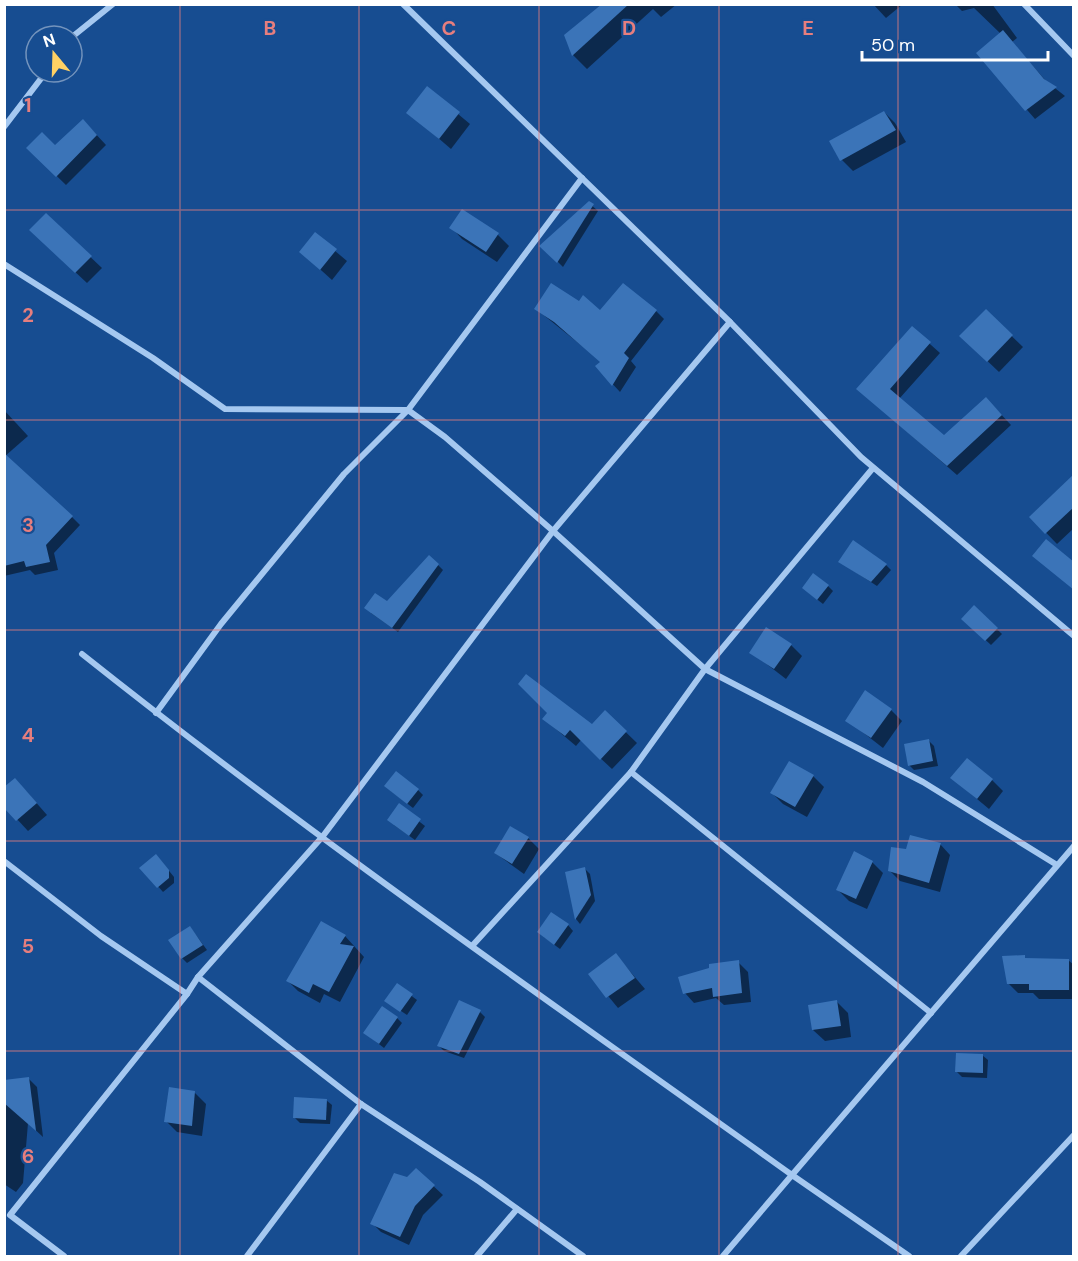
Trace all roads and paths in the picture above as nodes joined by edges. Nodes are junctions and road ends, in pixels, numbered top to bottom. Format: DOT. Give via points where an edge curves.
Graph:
graph roads {
  1 [pos="113,4"];
  2 [pos="403,4"];
  3 [pos="1024,4"];
  4 [pos="84,27"];
  5 [pos="1074,56"];
  6 [pos="37,84"];
  7 [pos="4,127"];
  8 [pos="582,178"];
  9 [pos="4,264"];
  10 [pos="730,322"];
  11 [pos="408,410"];
  12 [pos="873,468"];
  13 [pos="553,531"];
  14 [pos="1074,636"];
  15 [pos="82,654"];
  16 [pos="705,669"];
  17 [pos="156,713"];
  18 [pos="630,772"];
  19 [pos="323,836"];
  20 [pos="1074,846"];
  21 [pos="4,861"];
  22 [pos="1057,865"];
  23 [pos="472,946"];
  24 [pos="198,977"];
  25 [pos="187,994"];
  26 [pos="930,1013"];
  27 [pos="361,1104"];
  28 [pos="1074,1135"];
  29 [pos="792,1175"];
  30 [pos="516,1209"];
  31 [pos="7,1214"];
  32 [pos="64,1257"];
  33 [pos="247,1257"];
  34 [pos="477,1257"];
  35 [pos="583,1257"];
  36 [pos="723,1257"];
  37 [pos="909,1257"];
  38 [pos="961,1257"];
  1 -- 4 [label="street"];
  2 -- 8 [label="street"];
  3 -- 5 [label="street"];
  6 -- 7 [label="street"];
  8 -- 10 [label="street"];
  8 -- 11 [label="street"];
  9 -- 11 [label="street" via="153,358 225,409"];
  10 -- 12 [label="street"];
  10 -- 13 [label="street"];
  11 -- 13 [label="street"];
  11 -- 17 [label="street" via="344,474 221,624"];
  12 -- 14 [label="street"];
  12 -- 16 [label="street"];
  13 -- 16 [label="street"];
  13 -- 19 [label="street"];
  15 -- 17 [label="street"];
  16 -- 18 [label="street"];
  16 -- 22 [label="street" via="923,782"];
  17 -- 19 [label="street"];
  18 -- 23 [label="street"];
  18 -- 26 [label="street"];
  19 -- 23 [label="street"];
  19 -- 24 [label="street"];
  20 -- 22 [label="street"];
  21 -- 25 [label="street" via="101,936"];
  22 -- 26 [label="street"];
  23 -- 29 [label="street"];
  24 -- 25 [label="street"];
  24 -- 27 [label="street"];
  25 -- 31 [label="street"];
  26 -- 29 [label="street"];
  27 -- 30 [label="street"];
  27 -- 33 [label="street"];
  28 -- 38 [label="street"];
  29 -- 36 [label="street"];
  29 -- 37 [label="street"];
  30 -- 34 [label="street"];
  30 -- 35 [label="street"];
  31 -- 32 [label="street"];
}
